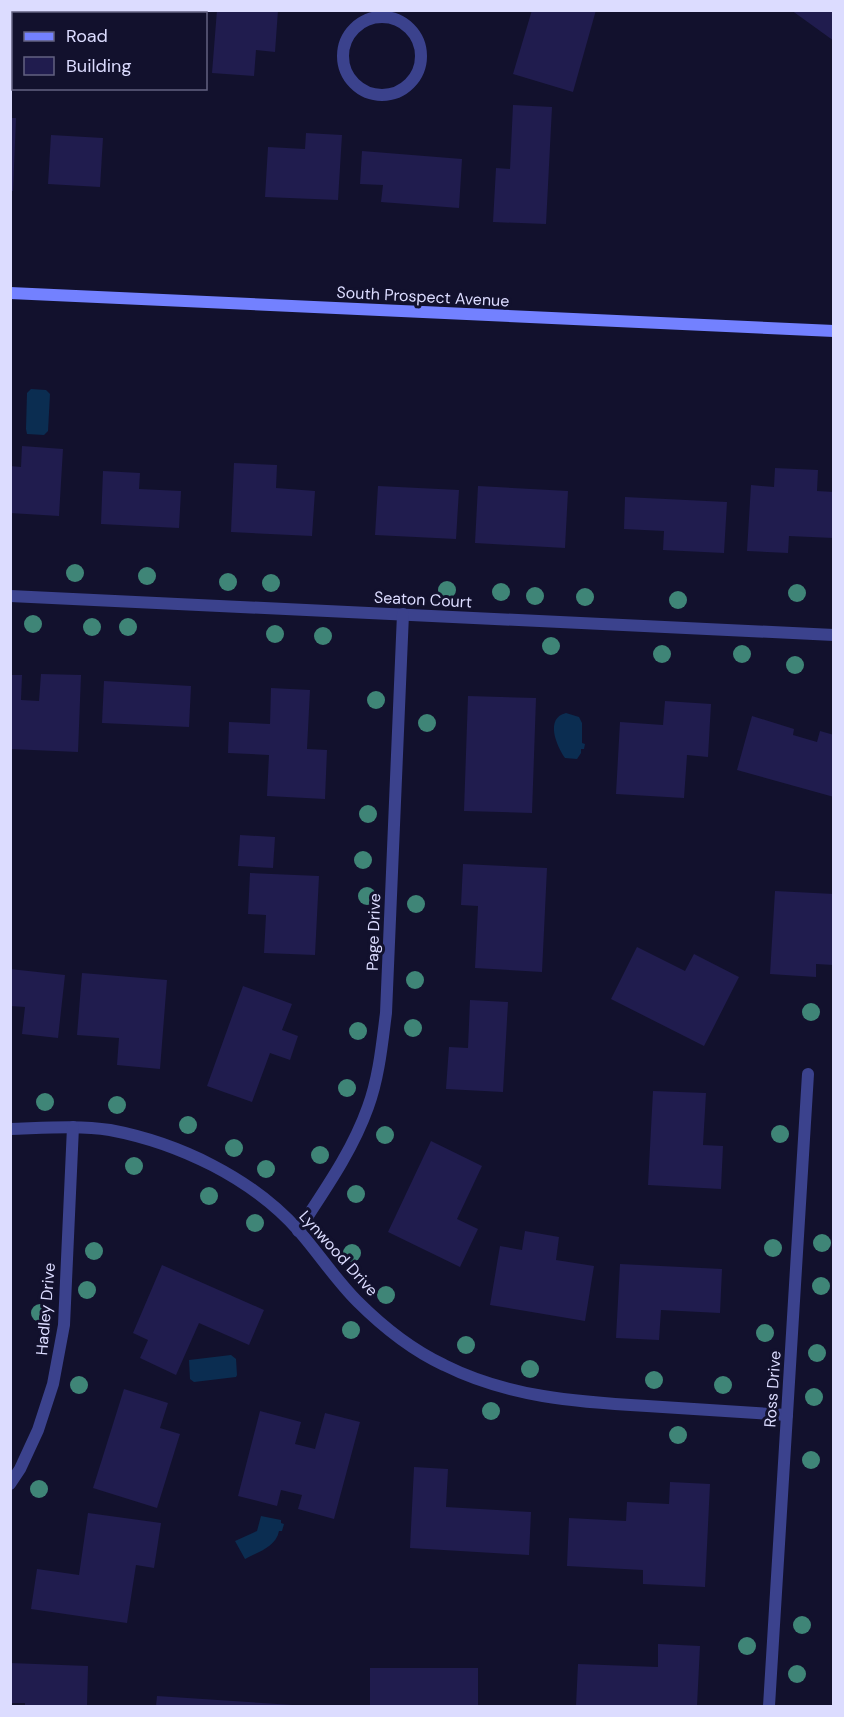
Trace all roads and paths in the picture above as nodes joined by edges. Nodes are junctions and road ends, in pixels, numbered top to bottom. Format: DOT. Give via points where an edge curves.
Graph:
graph roads {
  1 [pos="368,15"];
  2 [pos="10,293"];
  3 [pos="834,331"];
  4 [pos="10,596"];
  5 [pos="403,614"];
  6 [pos="834,635"];
  7 [pos="808,1074"];
  8 [pos="73,1127"];
  9 [pos="10,1129"];
  10 [pos="298,1231"];
  11 [pos="787,1415"];
  12 [pos="10,1484"];
  13 [pos="769,1707"];
  1 -- 1 [label="street" via="348,38 344,66 351,80 375,95 403,90 420,67 418,39 410,27 397,19"];
  2 -- 3 [label="main road, South Prospect Avenue"];
  4 -- 5 [label="street, Seaton Court"];
  5 -- 6 [label="street, Seaton Court"];
  5 -- 10 [label="street, Page Drive" via="386,1013 379,1064 369,1106 351,1148"];
  7 -- 11 [label="street, Ross Drive"];
  8 -- 9 [label="street, Lynwood Drive"];
  8 -- 10 [label="street, Lynwood Drive" via="109,1130 162,1143 211,1164 256,1193"];
  8 -- 12 [label="street, Hadley Drive" via="64,1325 53,1384 38,1430"];
  10 -- 11 [label="street, Lynwood Drive" via="356,1300 400,1338 442,1365 481,1382 576,1402"];
  11 -- 13 [label="street, Ross Drive"];
}
